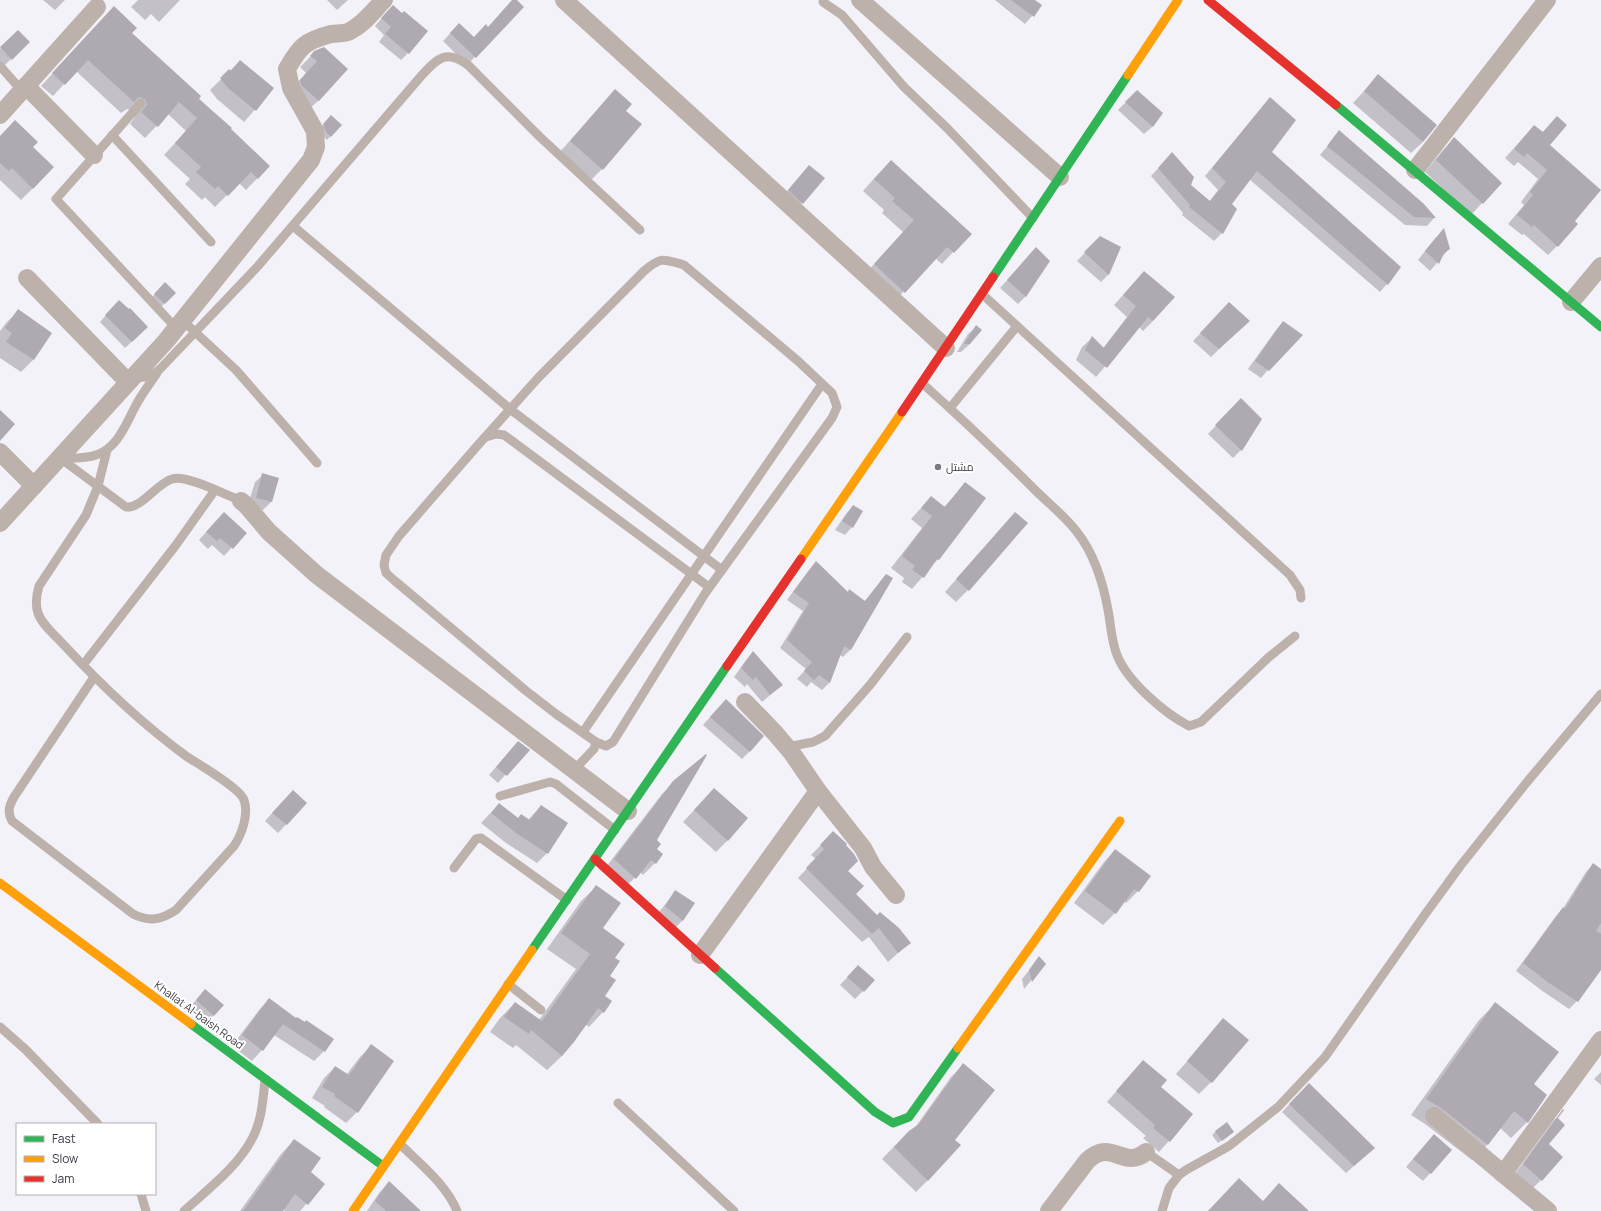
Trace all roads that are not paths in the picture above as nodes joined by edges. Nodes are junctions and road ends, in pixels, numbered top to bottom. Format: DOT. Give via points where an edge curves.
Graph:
graph roads {
  1 [pos="384,0"];
  2 [pos="564,0"];
  3 [pos="860,0"];
  4 [pos="1178,0"];
  5 [pos="1208,0"];
  6 [pos="1547,0"];
  7 [pos="823,2"];
  8 [pos="97,7"];
  9 [pos="0,66"];
  10 [pos="24,88"];
  11 [pos="141,103"];
  12 [pos="0,115"];
  13 [pos="112,136"];
  14 [pos="94,155"];
  15 [pos="1415,170"];
  16 [pos="1060,177"];
  17 [pos="1033,218"];
  18 [pos="293,226"];
  19 [pos="640,230"];
  20 [pos="211,242"];
  21 [pos="1601,266"];
  22 [pos="28,278"];
  23 [pos="982,294"];
  24 [pos="1572,302"];
  25 [pos="1017,326"];
  26 [pos="185,327"];
  27 [pos="1601,327"];
  28 [pos="946,348"];
  29 [pos="160,368"];
  30 [pos="131,379"];
  31 [pos="922,383"];
  32 [pos="822,384"];
  33 [pos="950,408"];
  34 [pos="510,410"];
  35 [pos="484,438"];
  36 [pos="106,450"];
  37 [pos="0,452"];
  38 [pos="60,458"];
  39 [pos="317,462"];
  40 [pos="34,486"];
  41 [pos="98,486"];
  42 [pos="214,490"];
  43 [pos="241,502"];
  44 [pos="0,523"];
  45 [pos="704,556"];
  46 [pos="722,570"];
  47 [pos="692,574"];
  48 [pos="709,587"];
  49 [pos="1301,598"];
  50 [pos="1295,636"];
  51 [pos="907,637"];
  52 [pos="83,665"];
  53 [pos="94,677"];
  54 [pos="1601,694"];
  55 [pos="745,702"];
  56 [pos="583,732"];
  57 [pos="596,742"];
  58 [pos="787,747"];
  59 [pos="574,770"];
  60 [pos="818,791"];
  61 [pos="500,796"];
  62 [pos="628,811"];
  63 [pos="1120,821"];
  64 [pos="615,830"];
  65 [pos="595,859"];
  66 [pos="454,868"];
  67 [pos="2,889"];
  68 [pos="896,895"];
  69 [pos="567,900"];
  70 [pos="700,955"];
  71 [pos="508,984"];
  72 [pos="541,1010"];
  73 [pos="0,1027"];
  74 [pos="1601,1040"];
  75 [pos="265,1079"];
  76 [pos="618,1103"];
  77 [pos="1434,1116"];
  78 [pos="97,1123"];
  79 [pos="399,1143"];
  80 [pos="1146,1152"];
  81 [pos="383,1166"];
  82 [pos="1503,1174"];
  83 [pos="1179,1175"];
  84 [pos="141,1195"];
  85 [pos="146,1211"];
  86 [pos="184,1211"];
  87 [pos="353,1211"];
  88 [pos="457,1211"];
  89 [pos="734,1211"];
  90 [pos="1049,1211"];
  91 [pos="1162,1211"];
  92 [pos="1548,1211"];
  1 -- 26 [label="street" via="364,22 348,32 310,41 298,50 287,69 290,88 315,131 314,153"];
  2 -- 28 [label="street"];
  3 -- 16 [label="street"];
  4 -- 16 [label="street"];
  5 -- 15 [label="street"];
  6 -- 15 [label="street"];
  7 -- 17 [label="lane" via="842,15 904,87"];
  8 -- 10 [label="street"];
  9 -- 10 [label="lane"];
  10 -- 12 [label="street"];
  10 -- 14 [label="street"];
  11 -- 13 [label="lane"];
  13 -- 14 [label="lane"];
  13 -- 20 [label="lane"];
  14 -- 26 [label="lane" via="56,199"];
  15 -- 24 [label="street"];
  16 -- 17 [label="street"];
  17 -- 23 [label="street"];
  18 -- 19 [label="lane" via="422,75 437,60 451,56 468,65 540,137"];
  18 -- 26 [label="lane" via="258,266"];
  18 -- 34 [label="lane"];
  21 -- 24 [label="street"];
  22 -- 30 [label="street"];
  23 -- 25 [label="lane"];
  23 -- 28 [label="street"];
  24 -- 27 [label="street"];
  25 -- 33 [label="lane"];
  25 -- 49 [label="lane" via="1290,575 1300,590"];
  26 -- 29 [label="lane"];
  26 -- 30 [label="street"];
  26 -- 39 [label="lane" via="236,370"];
  28 -- 31 [label="street"];
  29 -- 30 [label="lane" via="145,378"];
  29 -- 36 [label="lane" via="120,435"];
  30 -- 38 [label="street"];
  31 -- 33 [label="lane"];
  31 -- 62 [label="street"];
  32 -- 34 [label="lane" via="684,265 657,260 577,338"];
  32 -- 45 [label="lane"];
  32 -- 46 [label="lane" via="835,398 837,406 832,418"];
  33 -- 50 [label="lane" via="1077,531 1098,568 1112,638 1122,667 1157,704 1177,720 1189,726 1201,722 1269,657"];
  34 -- 35 [label="lane"];
  34 -- 45 [label="lane"];
  35 -- 47 [label="lane" via="504,434"];
  35 -- 56 [label="lane" via="386,555 386,573 525,690"];
  36 -- 38 [label="lane" via="96,456"];
  36 -- 41 [label="lane"];
  37 -- 40 [label="street"];
  38 -- 40 [label="street"];
  38 -- 41 [label="lane"];
  40 -- 44 [label="street"];
  41 -- 42 [label="lane" via="131,508 158,486 172,479 195,482"];
  41 -- 52 [label="lane" via="86,515 39,586 36,599 38,614 44,623"];
  42 -- 43 [label="lane"];
  42 -- 52 [label="lane" via="176,545"];
  43 -- 59 [label="street" via="269,532 317,575"];
  45 -- 46 [label="lane"];
  45 -- 47 [label="lane"];
  46 -- 48 [label="lane"];
  47 -- 48 [label="lane"];
  47 -- 56 [label="lane"];
  48 -- 57 [label="lane" via="613,742 606,746"];
  51 -- 58 [label="lane" via="870,685 825,736 813,742"];
  52 -- 53 [label="lane"];
  53 -- 53 [label="lane" via="154,732 238,791 244,799 243,828 234,846 176,910 153,920 133,914 12,821 9,816 9,806 14,797"];
  54 -- 83 [label="lane" via="1461,865 1325,1057 1278,1107 1229,1146"];
  55 -- 58 [label="street"];
  56 -- 57 [label="lane"];
  57 -- 59 [label="lane" via="594,749"];
  58 -- 60 [label="street"];
  59 -- 62 [label="street"];
  60 -- 68 [label="street"];
  60 -- 70 [label="street"];
  61 -- 64 [label="lane" via="550,782"];
  62 -- 64 [label="street"];
  63 -- 70 [label="street" via="910,1117 892,1123 875,1112"];
  64 -- 65 [label="street"];
  65 -- 69 [label="street"];
  65 -- 70 [label="street"];
  66 -- 69 [label="lane" via="476,839 481,838"];
  67 -- 75 [label="street, Khallat Al-baish Road"];
  69 -- 71 [label="street"];
  71 -- 72 [label="lane"];
  71 -- 79 [label="street"];
  73 -- 78 [label="lane"];
  74 -- 82 [label="street"];
  75 -- 81 [label="street, Khallat Al-baish Road"];
  75 -- 86 [label="lane" via="261,1114 253,1137 233,1164"];
  76 -- 89 [label="lane"];
  77 -- 82 [label="street"];
  79 -- 81 [label="street"];
  79 -- 88 [label="lane" via="442,1186"];
  80 -- 83 [label="lane"];
  80 -- 90 [label="street" via="1131,1159 1104,1151 1094,1155"];
  81 -- 87 [label="street"];
  82 -- 92 [label="street"];
  83 -- 91 [label="lane" via="1169,1188"];
  84 -- 85 [label="lane"];
}
